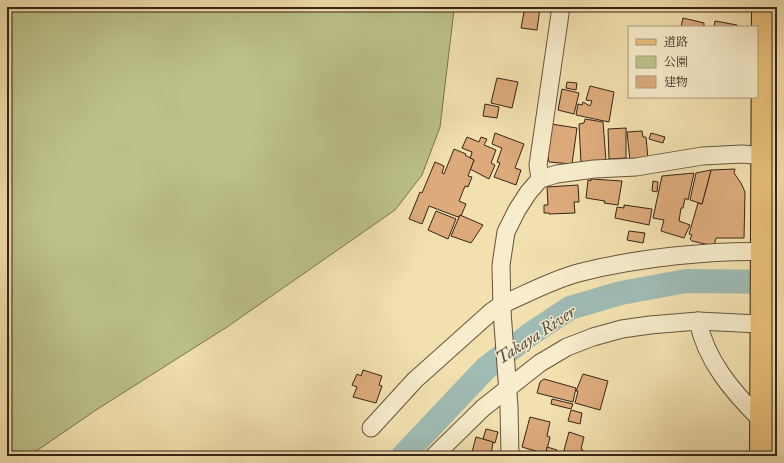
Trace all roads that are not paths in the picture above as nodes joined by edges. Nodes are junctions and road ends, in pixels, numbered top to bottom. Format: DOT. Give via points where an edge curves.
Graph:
graph roads {
  1 [pos="561,7"];
  2 [pos="763,7"];
  3 [pos="770,156"];
  4 [pos="540,179"];
  5 [pos="767,254"];
  6 [pos="502,308"];
  7 [pos="698,321"];
  8 [pos="767,322"];
  9 [pos="507,385"];
  10 [pos="761,420"];
  11 [pos="371,428"];
  12 [pos="434,456"];
  13 [pos="510,456"];
  14 [pos="761,456"];
  1 -- 4 [label="street" via="538,165"];
  2 -- 3 [label="main road"];
  3 -- 4 [label="street" via="702,156 636,167 557,174"];
  3 -- 5 [label="main road"];
  4 -- 6 [label="street" via="517,210 506,232 501,265"];
  5 -- 6 [label="street" via="702,254 636,262 577,274"];
  5 -- 8 [label="main road"];
  6 -- 9 [label="street"];
  6 -- 11 [label="street" via="491,312 415,380"];
  7 -- 8 [label="street"];
  7 -- 9 [label="street" via="650,324 593,337 567,347"];
  7 -- 10 [label="street" via="711,359 728,385"];
  8 -- 10 [label="main road"];
  9 -- 12 [label="street"];
  9 -- 13 [label="street"];
  10 -- 14 [label="main road"];
}
